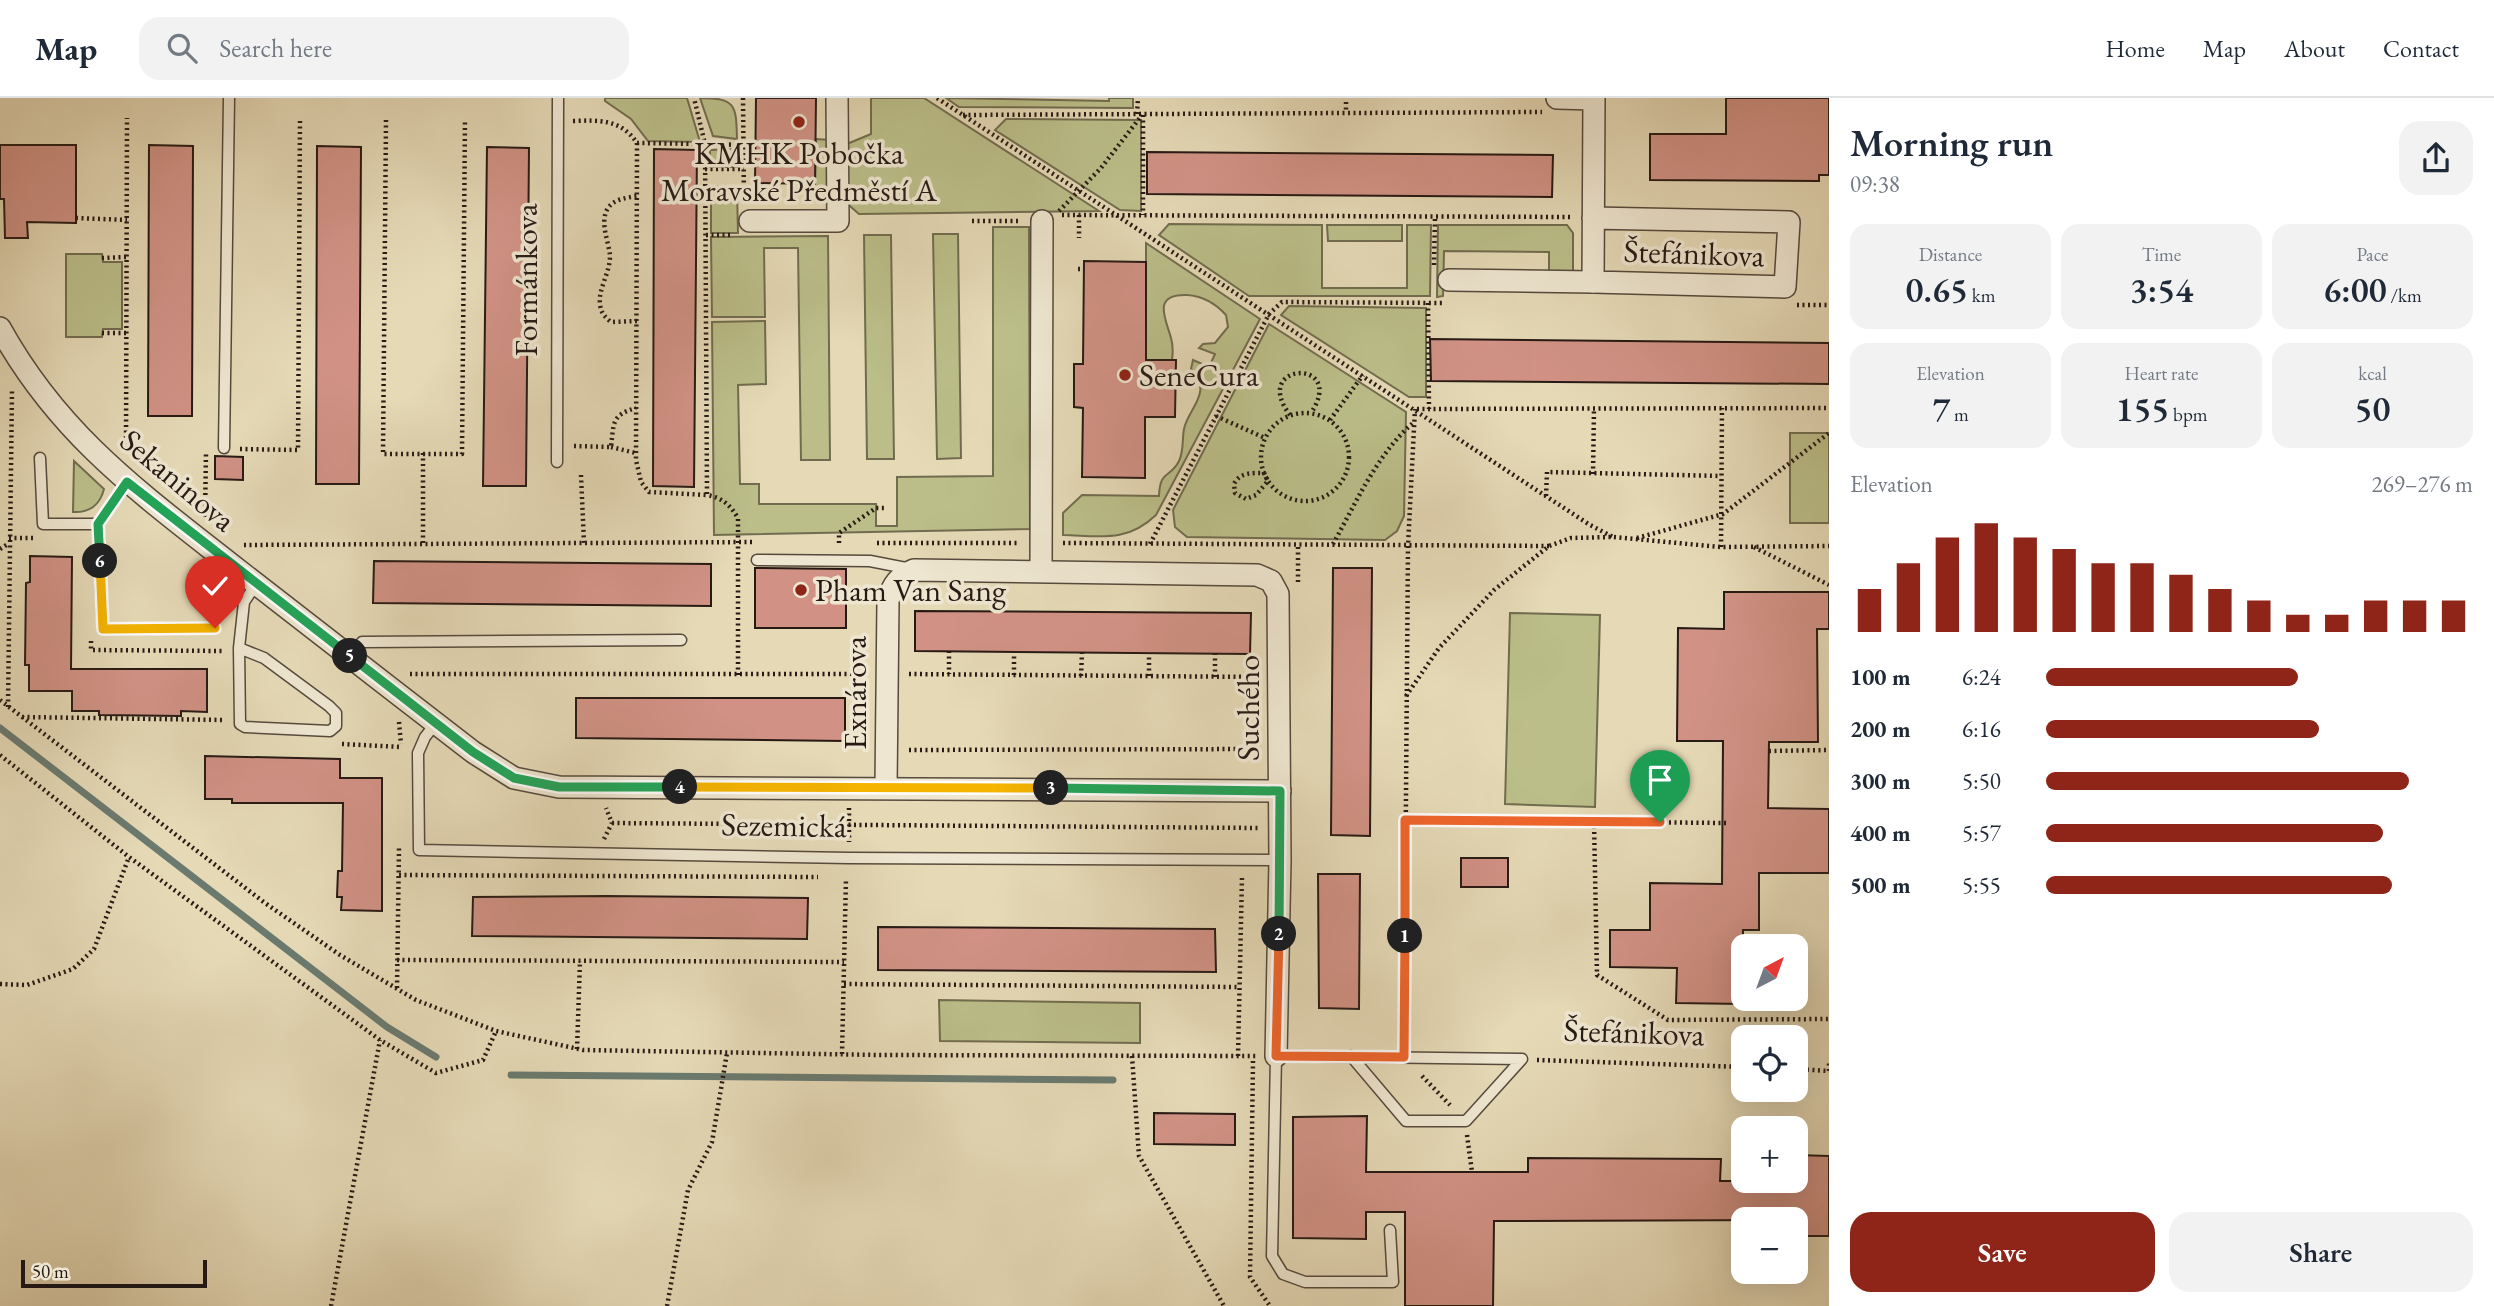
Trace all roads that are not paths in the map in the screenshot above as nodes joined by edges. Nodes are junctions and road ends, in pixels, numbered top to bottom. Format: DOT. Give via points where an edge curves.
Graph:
graph roads {
  1 [pos="229,98"];
  2 [pos="558,98"];
  3 [pos="836,98"];
  4 [pos="1594,98"];
  5 [pos="1553,105"];
  6 [pos="1050,218"];
  7 [pos="1593,218"];
  8 [pos="744,228"];
  9 [pos="1592,282"];
  10 [pos="1439,283"];
  11 [pos="0,328"];
  12 [pos="224,448"];
  13 [pos="40,458"];
  14 [pos="557,462"];
  15 [pos="127,482"];
  16 [pos="98,524"];
  17 [pos="757,560"];
  18 [pos="914,570"];
  19 [pos="1041,571"];
  20 [pos="256,584"];
  21 [pos="215,628"];
  22 [pos="681,640"];
  23 [pos="239,648"];
  24 [pos="350,656"];
  25 [pos="436,723"];
  26 [pos="514,778"];
  27 [pos="886,787"];
  28 [pos="1280,791"];
  29 [pos="1280,860"];
  30 [pos="1276,1056"];
  31 [pos="1351,1056"];
  32 [pos="1390,1230"];
  1 -- 12 [label="lane"];
  2 -- 14 [label="lane, Formánkova"];
  3 -- 8 [label="street" via="838,221"];
  4 -- 5 [label="street, Štefánikova"];
  4 -- 7 [label="street, Štefánikova"];
  6 -- 19 [label="street"];
  7 -- 9 [label="street, Štefánikova"];
  7 -- 9 [label="street, Štefánikova" via="1789,222 1785,287"];
  9 -- 10 [label="street, Štefánikova"];
  11 -- 15 [label="street, Sekaninova" via="42,395"];
  13 -- 16 [label="lane" via="43,524"];
  15 -- 16 [label="lane"];
  15 -- 20 [label="street, Sekaninova"];
  16 -- 21 [label="lane" via="103,629"];
  17 -- 18 [label="lane" via="870,561"];
  18 -- 19 [label="street"];
  18 -- 27 [label="street, Exnárova" via="896,582 888,601"];
  19 -- 28 [label="street, Suchého" via="1257,575 1271,581 1278,594"];
  20 -- 23 [label="lane" via="244,601"];
  20 -- 24 [label="street, Sekaninova"];
  22 -- 24 [label="lane" via="362,642"];
  23 -- 23 [label="lane" via="240,724 330,730 336,726 336,713 330,706 264,658"];
  24 -- 25 [label="street, Sekaninova"];
  25 -- 26 [label="street, Sekaninova"];
  25 -- 29 [label="lane, Sezemická" via="418,752 419,850"];
  26 -- 27 [label="street, Sezemická" via="559,787"];
  27 -- 28 [label="street, Sezemická"];
  28 -- 29 [label="street, Suchého"];
  29 -- 30 [label="street, Suchého"];
  30 -- 31 [label="lane"];
  30 -- 32 [label="lane" via="1272,1256 1283,1275 1304,1282 1393,1282"];
  31 -- 31 [label="lane" via="1406,1121 1466,1121 1522,1059"];
}
